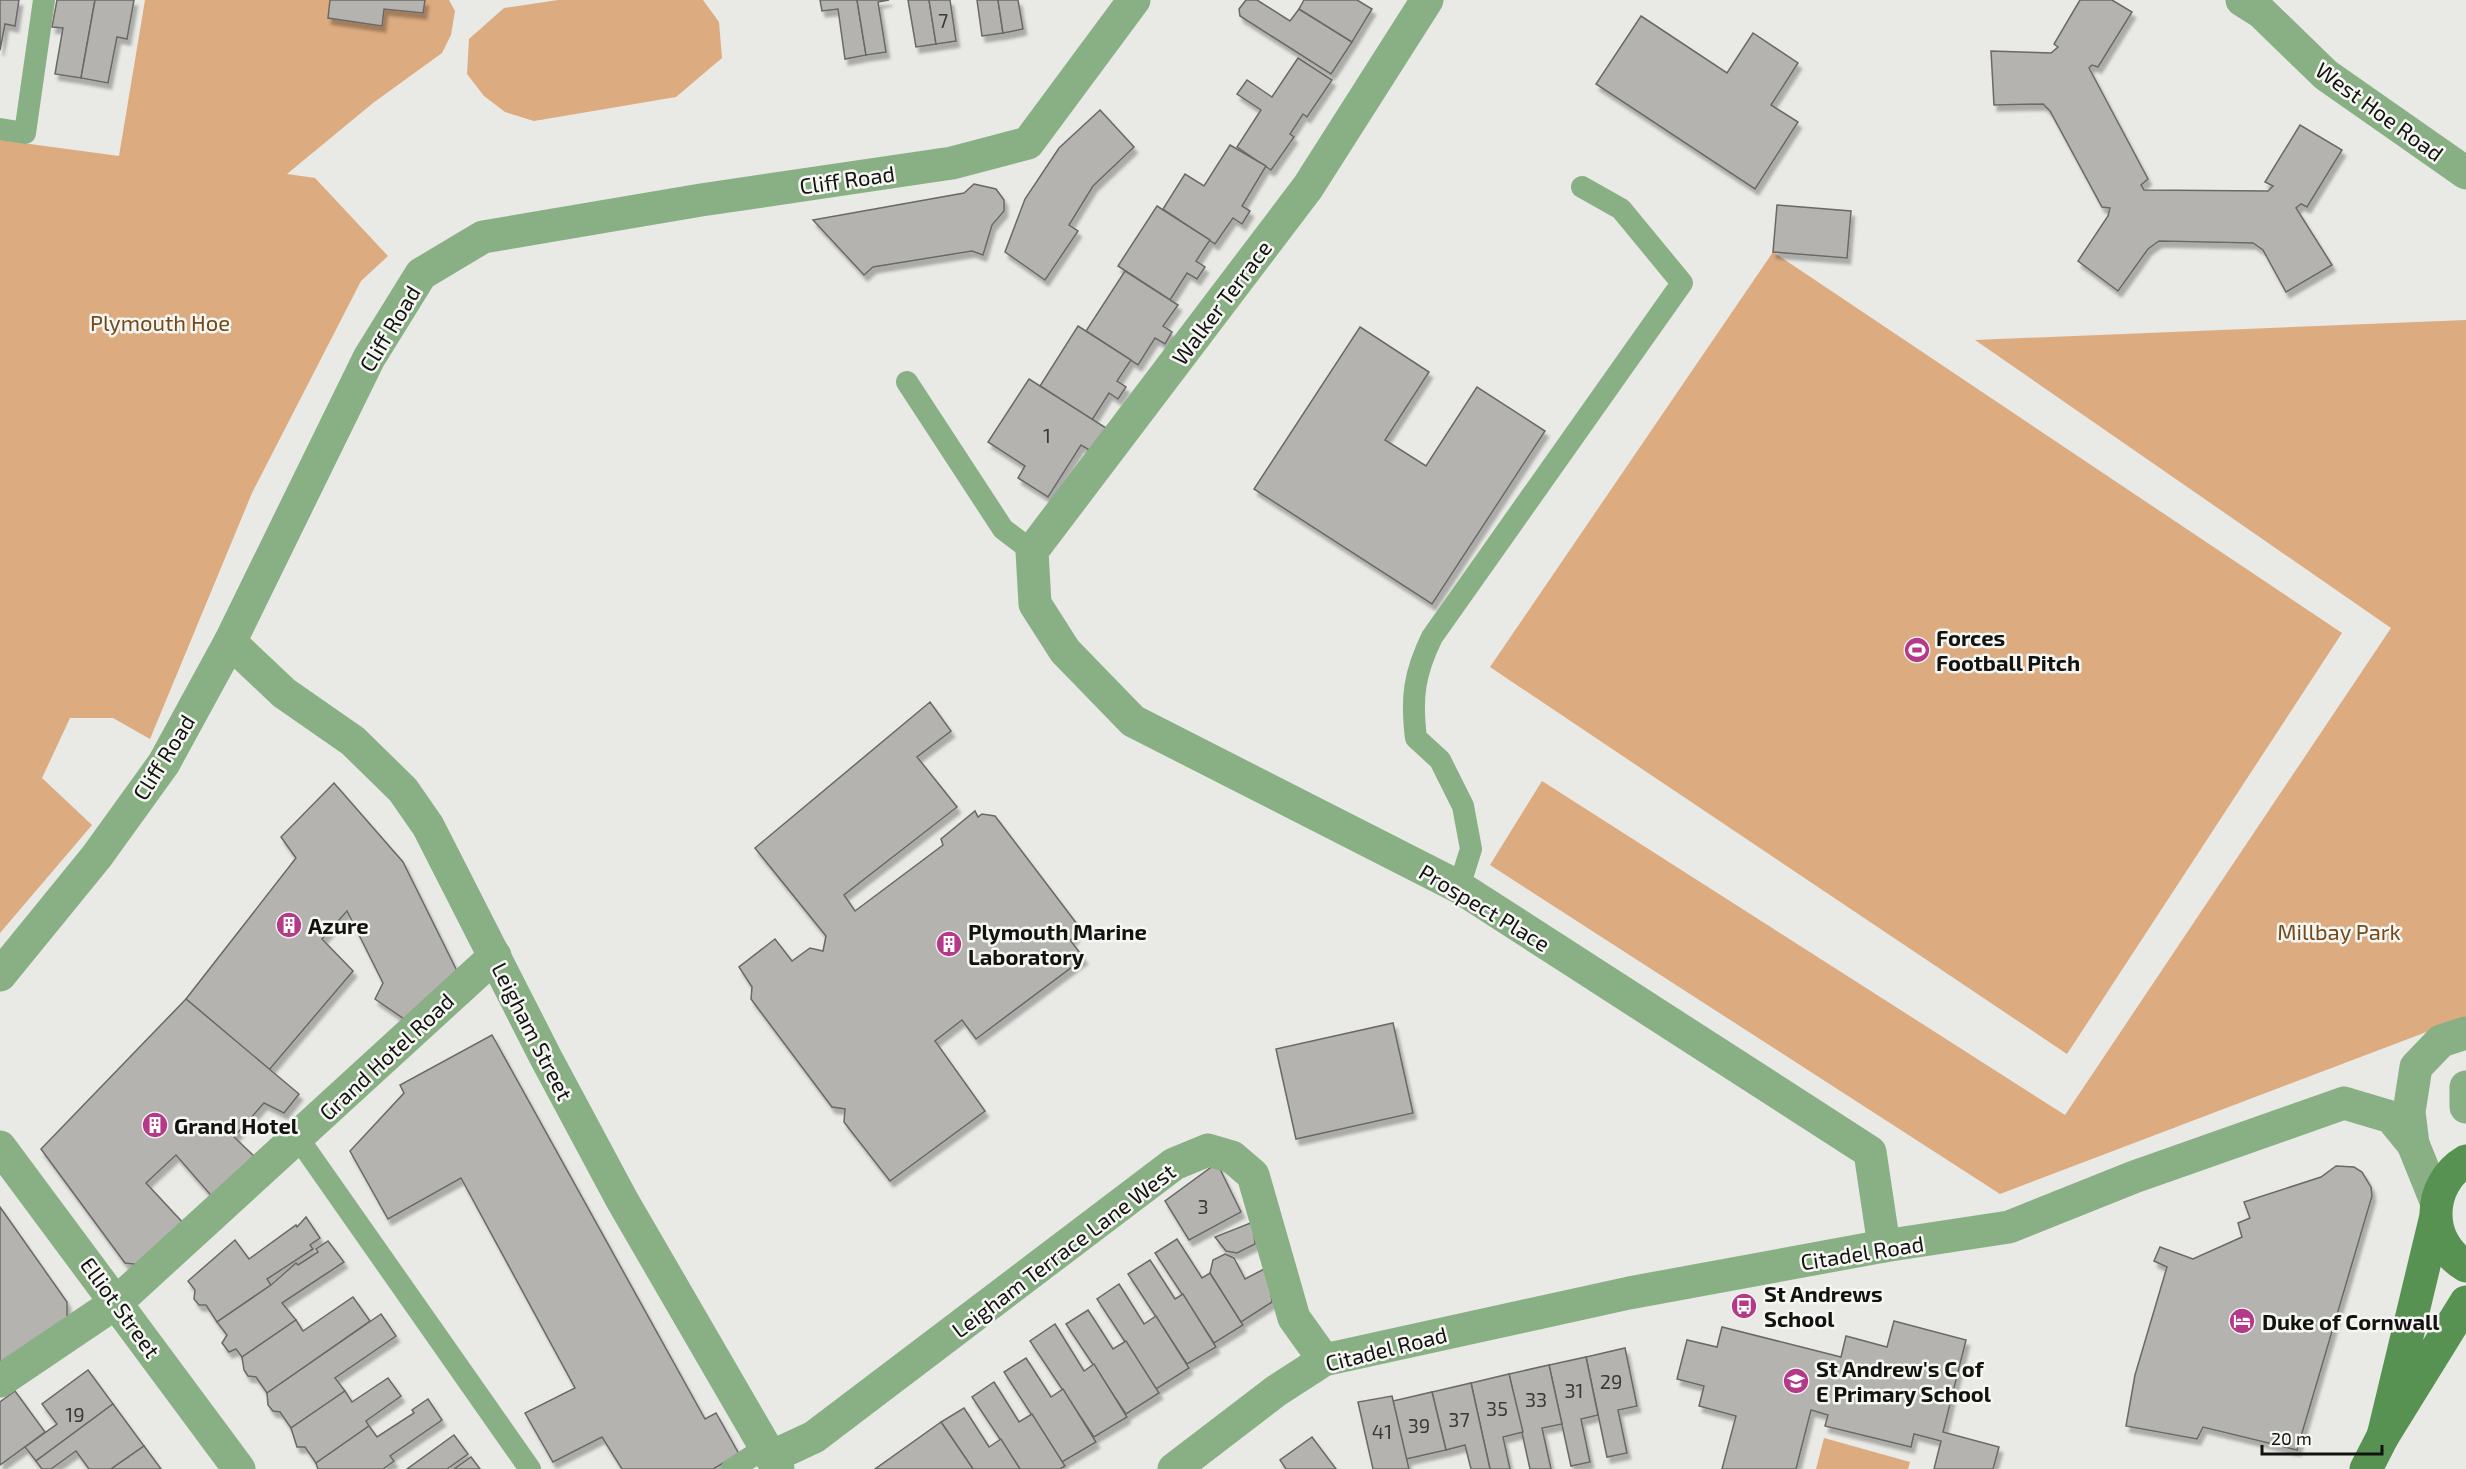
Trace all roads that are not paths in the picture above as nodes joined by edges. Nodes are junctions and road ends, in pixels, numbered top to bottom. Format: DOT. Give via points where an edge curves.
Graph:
graph roads {
  1 [pos="44,0"];
  2 [pos="1134,0"];
  3 [pos="1426,0"];
  4 [pos="2241,0"];
  5 [pos="0,129"];
  6 [pos="2466,173"];
  7 [pos="1582,188"];
  8 [pos="907,382"];
  9 [pos="1032,551"];
  10 [pos="230,642"];
  11 [pos="1459,887"];
  12 [pos="495,956"];
  13 [pos="0,975"];
  14 [pos="2466,1033"];
  15 [pos="2466,1087"];
  16 [pos="2466,1107"];
  17 [pos="298,1138"];
  18 [pos="2413,1144"];
  19 [pos="0,1147"];
  20 [pos="2466,1161"];
  21 [pos="2435,1210"];
  22 [pos="1884,1246"];
  23 [pos="2466,1266"];
  24 [pos="117,1302"];
  25 [pos="2466,1302"];
  26 [pos="1324,1360"];
  27 [pos="0,1381"];
  28 [pos="2383,1436"];
  29 [pos="771,1458"];
  30 [pos="239,1469"];
  31 [pos="530,1469"];
  32 [pos="732,1469"];
  33 [pos="1174,1469"];
  34 [pos="2366,1469"];
  1 -- 5 [label="lane" via="25,133"];
  2 -- 10 [label="street, Cliff Road" via="1028,143 952,163 483,237 421,274 369,358"];
  3 -- 9 [label="street, Walker Terrace" via="1308,187"];
  4 -- 6 [label="street, West Hoe Road" via="2261,12 2326,75"];
  7 -- 11 [label="lane" via="1621,209 1682,283 1432,637 1418,665 1412,707 1416,738 1440,760 1463,806 1471,849"];
  8 -- 9 [label="lane" via="1003,529"];
  9 -- 11 [label="street, Prospect Place" via="1035,604 1065,651 1133,722"];
  10 -- 12 [label="street, Leigham Street" via="284,693 353,741 403,790 428,826"];
  10 -- 13 [label="street, Cliff Road" via="164,763 97,856"];
  11 -- 22 [label="street, Prospect Place" via="1870,1152"];
  12 -- 17 [label="street, Grand Hotel Road"];
  12 -- 29 [label="street, Leigham Street" via="622,1200"];
  14 -- 18 [label="street" via="2441,1041 2416,1067 2409,1112"];
  15 -- 16 [label="street"];
  17 -- 24 [label="street, Grand Hotel Road"];
  17 -- 31 [label="lane"];
  18 -- 21 [label="street"];
  18 -- 22 [label="street, Citadel Road" via="2391,1117 2344,1103 2134,1177 2009,1227"];
  19 -- 24 [label="street, Elliot Street"];
  20 -- 21 [label="main road" via="2443,1182"];
  21 -- 23 [label="main road" via="2446,1248"];
  21 -- 28 [label="main road"];
  22 -- 26 [label="street, Citadel Road" via="1629,1293"];
  24 -- 27 [label="street, Grand Hotel Road"];
  24 -- 30 [label="street, Elliot Street"];
  25 -- 28 [label="main road"];
  26 -- 29 [label="street, Leigham Terrace Lane West" via="1294,1318 1253,1175 1232,1157 1208,1150 1174,1164 814,1437"];
  26 -- 33 [label="street, Citadel Road" via="1276,1391"];
  28 -- 34 [label="main road"];
  29 -- 32 [label="lane"];
}
